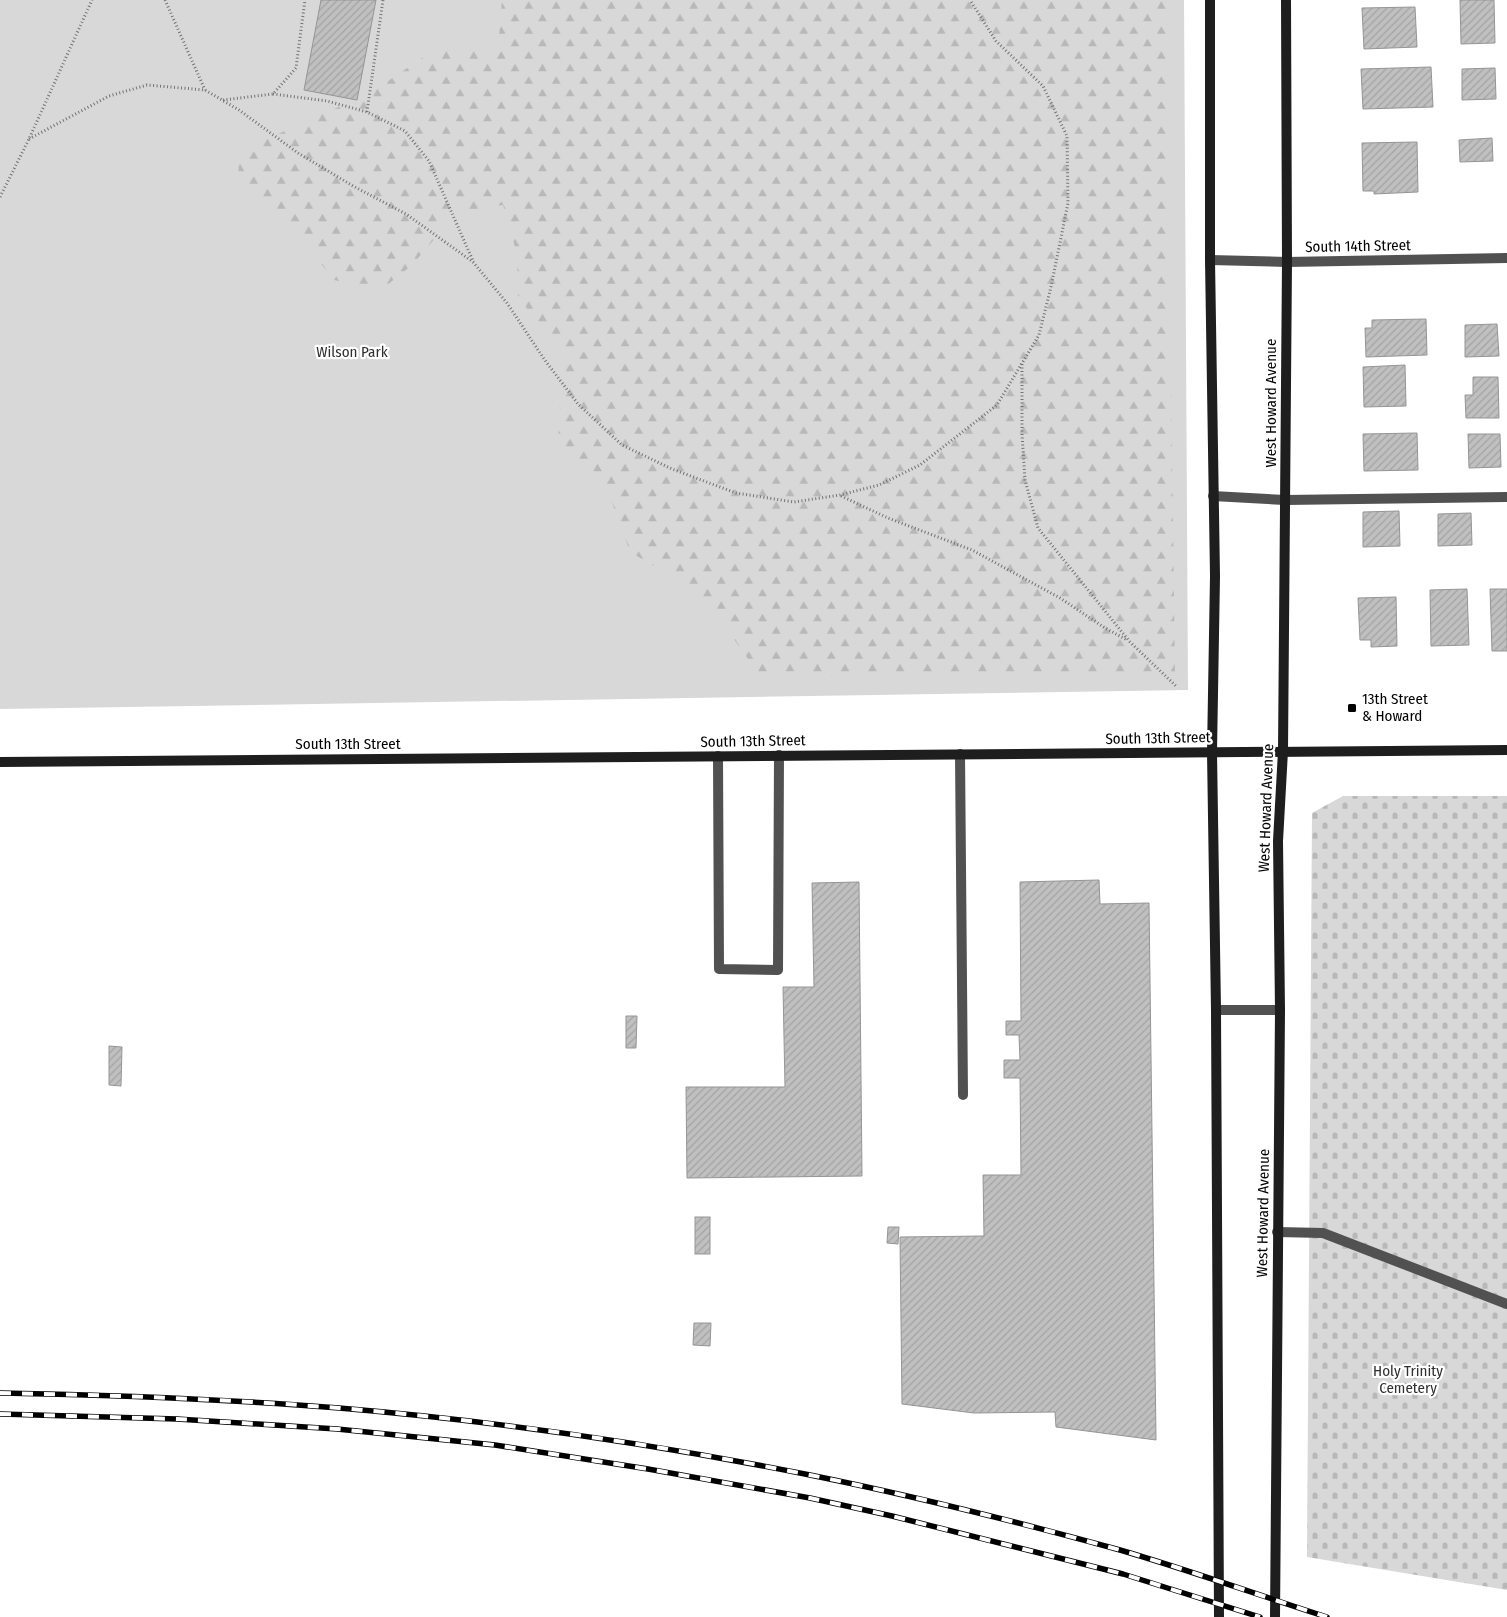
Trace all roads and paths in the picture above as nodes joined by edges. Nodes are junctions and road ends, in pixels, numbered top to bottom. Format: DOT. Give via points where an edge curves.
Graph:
graph roads {
  1 [pos="92,0"];
  2 [pos="165,0"];
  3 [pos="305,0"];
  4 [pos="383,0"];
  5 [pos="970,0"];
  6 [pos="1210,0"];
  7 [pos="1286,0"];
  8 [pos="205,90"];
  9 [pos="273,94"];
  10 [pos="222,100"];
  11 [pos="367,112"];
  12 [pos="29,139"];
  13 [pos="0,197"];
  14 [pos="1507,258"];
  15 [pos="1210,260"];
  16 [pos="473,262"];
  17 [pos="1287,262"];
  18 [pos="1022,363"];
  19 [pos="840,495"];
  20 [pos="1213,496"];
  21 [pos="1507,497"];
  22 [pos="1285,500"];
  23 [pos="1130,642"];
  24 [pos="1177,687"];
  25 [pos="1283,750"];
  26 [pos="1507,750"];
  27 [pos="1212,752"];
  28 [pos="960,754"];
  29 [pos="718,756"];
  30 [pos="779,756"];
  31 [pos="0,762"];
  32 [pos="1216,1010"];
  33 [pos="1280,1010"];
  34 [pos="963,1095"];
  35 [pos="1278,1232"];
  36 [pos="1507,1304"];
  37 [pos="1219,1617"];
  38 [pos="1275,1617"];
  1 -- 12 [label="path"];
  2 -- 8 [label="path"];
  3 -- 9 [label="path" via="296,68"];
  4 -- 11 [label="path"];
  5 -- 18 [label="path" via="996,41 1043,86 1067,136 1068,203 1039,335"];
  6 -- 15 [label="main road"];
  7 -- 17 [label="main road, West Howard Avenue"];
  8 -- 10 [label="path"];
  8 -- 12 [label="path" via="147,85 109,96"];
  9 -- 10 [label="path"];
  9 -- 11 [label="path" via="327,101"];
  10 -- 16 [label="path" via="298,153 406,214"];
  11 -- 16 [label="path" via="405,131 428,161"];
  12 -- 13 [label="path"];
  14 -- 17 [label="street, South 14th Street"];
  15 -- 17 [label="street, South 14th Street"];
  15 -- 20 [label="main road"];
  16 -- 19 [label="path" via="507,303 578,404 622,445 672,469 736,493 794,502"];
  17 -- 22 [label="main road, West Howard Avenue"];
  18 -- 19 [label="path" via="997,405 920,465 879,484"];
  18 -- 23 [label="path" via="1025,480 1038,528"];
  19 -- 23 [label="path" via="888,518 972,550 1060,598"];
  20 -- 22 [label="street"];
  20 -- 27 [label="main road"];
  21 -- 22 [label="street"];
  22 -- 25 [label="main road, West Howard Avenue"];
  23 -- 24 [label="path"];
  25 -- 26 [label="main road, South 13th Street"];
  25 -- 27 [label="main road, South 13th Street"];
  25 -- 33 [label="main road, West Howard Avenue" via="1278,841"];
  27 -- 28 [label="main road, South 13th Street"];
  27 -- 32 [label="main road"];
  28 -- 30 [label="main road, South 13th Street"];
  28 -- 34 [label="street"];
  29 -- 30 [label="main road, South 13th Street"];
  29 -- 30 [label="street" via="719,970 778,970"];
  29 -- 31 [label="main road, South 13th Street"];
  32 -- 33 [label="street"];
  32 -- 37 [label="main road"];
  33 -- 35 [label="main road, West Howard Avenue"];
  35 -- 36 [label="street" via="1323,1233"];
  35 -- 38 [label="main road, West Howard Avenue"];
}
